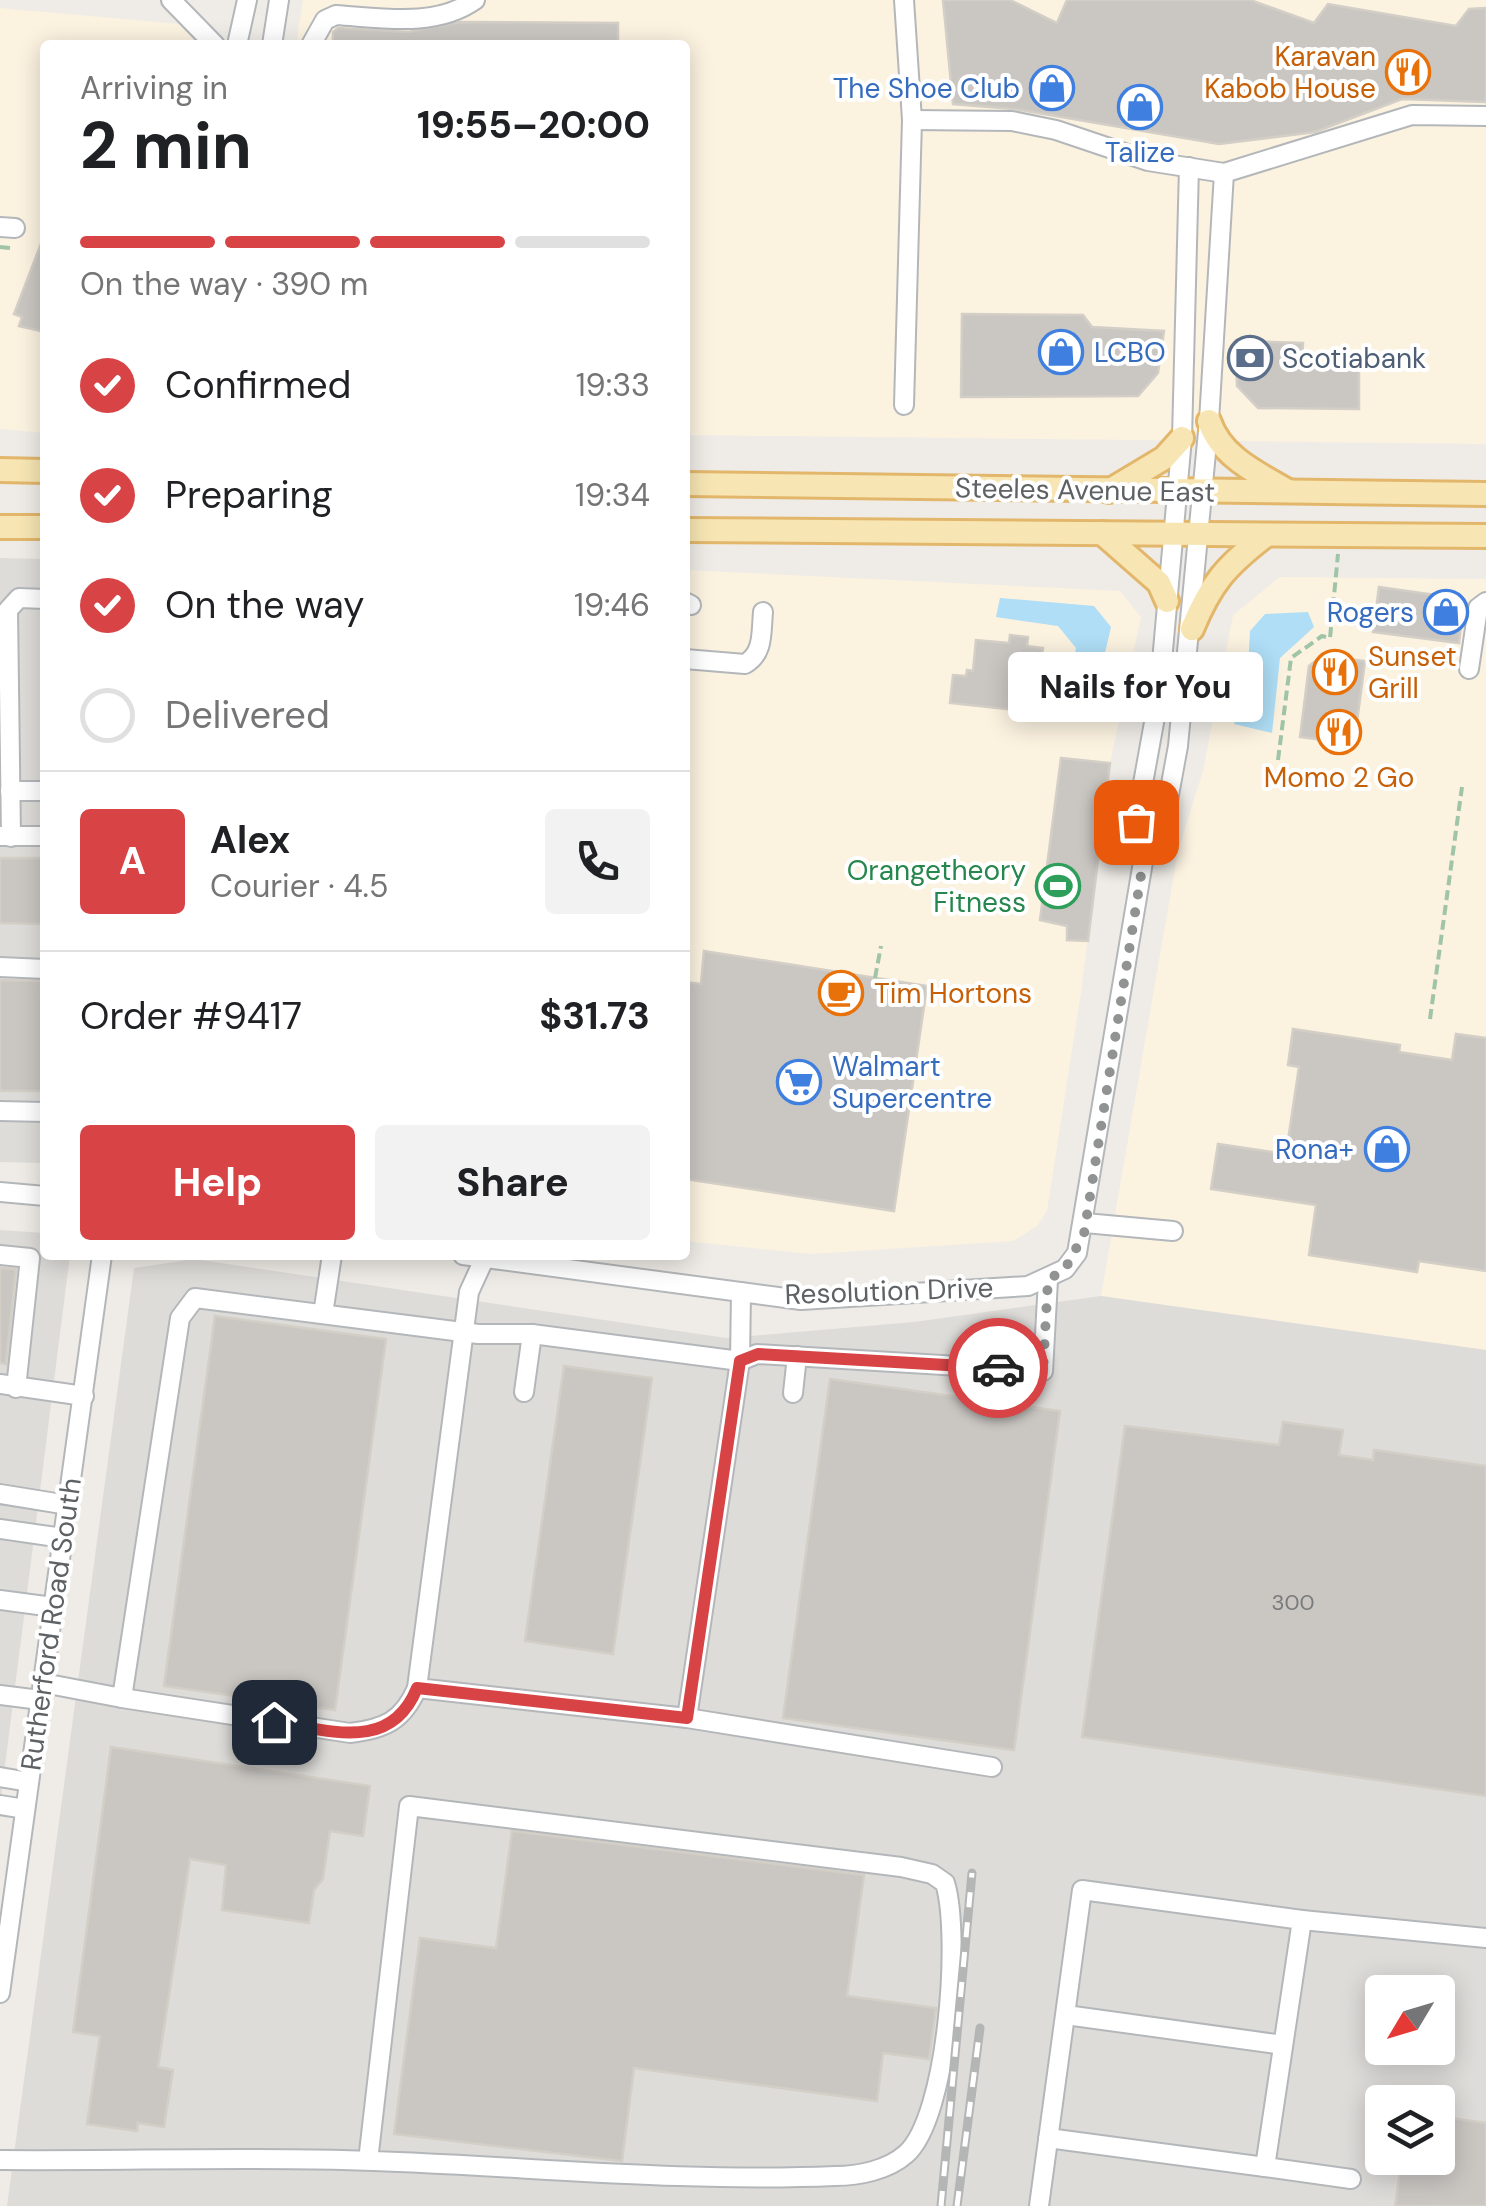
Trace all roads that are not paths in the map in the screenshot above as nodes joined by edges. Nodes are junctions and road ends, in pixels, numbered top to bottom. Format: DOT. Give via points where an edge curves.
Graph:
graph roads {
  1 [pos="170,0"];
  2 [pos="247,0"];
  3 [pos="278,0"];
  4 [pos="474,0"];
  5 [pos="904,0"];
  6 [pos="210,40"];
  7 [pos="238,40"];
  8 [pos="273,40"];
  9 [pos="314,40"];
  10 [pos="1486,116"];
  11 [pos="912,120"];
  12 [pos="1189,167"];
  13 [pos="1224,173"];
  14 [pos="904,405"];
  15 [pos="1209,420"];
  16 [pos="1182,438"];
  17 [pos="0,470"];
  18 [pos="40,471"];
  19 [pos="690,484"];
  20 [pos="1108,491"];
  21 [pos="1174,492"];
  22 [pos="1291,492"];
  23 [pos="1202,493"];
  24 [pos="1486,494"];
  25 [pos="0,527"];
  26 [pos="40,527"];
  27 [pos="690,530"];
  28 [pos="1102,534"];
  29 [pos="1173,534"];
  30 [pos="1197,534"];
  31 [pos="1265,536"];
  32 [pos="1486,536"];
  33 [pos="40,599"];
  34 [pos="1168,600"];
  35 [pos="1486,602"];
  36 [pos="4,610"];
  37 [pos="763,612"];
  38 [pos="1192,629"];
  39 [pos="690,659"];
  40 [pos="1469,669"];
  41 [pos="10,790"];
  42 [pos="40,791"];
  43 [pos="5,836"];
  44 [pos="40,836"];
  45 [pos="1145,850"];
  46 [pos="0,967"];
  47 [pos="40,969"];
  48 [pos="0,1111"];
  49 [pos="40,1112"];
  50 [pos="0,1192"];
  51 [pos="40,1196"];
  52 [pos="1085,1223"];
  53 [pos="1173,1230"];
  54 [pos="0,1255"];
  55 [pos="101,1260"];
  56 [pos="331,1260"];
  57 [pos="484,1260"];
  58 [pos="514,1260"];
  59 [pos="1048,1280"];
  60 [pos="741,1292"];
  61 [pos="323,1314"];
  62 [pos="466,1333"];
  63 [pos="532,1334"];
  64 [pos="797,1356"];
  65 [pos="740,1361"];
  66 [pos="8,1386"];
  67 [pos="524,1392"];
  68 [pos="794,1393"];
  69 [pos="84,1396"];
  70 [pos="0,1494"];
  71 [pos="68,1505"];
  72 [pos="0,1529"];
  73 [pos="63,1538"];
  74 [pos="0,1600"];
  75 [pos="53,1607"];
  76 [pos="417,1688"];
  77 [pos="41,1692"];
  78 [pos="0,1695"];
  79 [pos="122,1698"];
  80 [pos="687,1718"];
  81 [pos="992,1767"];
  82 [pos="0,1778"];
  83 [pos="29,1782"];
  84 [pos="0,1805"];
  85 [pos="25,1809"];
  86 [pos="8,1873"];
  87 [pos="1302,1920"];
  88 [pos="1486,1938"];
  89 [pos="2,1968"];
  90 [pos="0,1994"];
  91 [pos="1066,2016"];
  92 [pos="1283,2045"];
  93 [pos="1048,2138"];
  94 [pos="0,2160"];
  95 [pos="368,2161"];
  96 [pos="1265,2167"];
  97 [pos="1351,2180"];
  98 [pos="1039,2206"];
  1 -- 6 [label="street"];
  2 -- 7 [label="street"];
  3 -- 8 [label="street"];
  4 -- 9 [label="street" via="430,19 336,16 325,20"];
  5 -- 11 [label="street"];
  10 -- 13 [label="street" via="1412,114"];
  11 -- 12 [label="street" via="1012,121"];
  11 -- 14 [label="street"];
  12 -- 13 [label="street"];
  12 -- 16 [label="street"];
  13 -- 15 [label="street"];
  15 -- 22 [label="main road" via="1238,462"];
  15 -- 23 [label="street"];
  16 -- 20 [label="main road" via="1164,458"];
  16 -- 21 [label="street"];
  17 -- 18 [label="main road"];
  19 -- 20 [label="main road, Steeles Avenue East"];
  20 -- 21 [label="main road, Steeles Avenue East"];
  21 -- 23 [label="main road, Steeles Avenue East"];
  21 -- 29 [label="street"];
  22 -- 23 [label="main road, Steeles Avenue East"];
  22 -- 24 [label="main road, Steeles Avenue East"];
  23 -- 30 [label="street"];
  25 -- 26 [label="main road"];
  27 -- 28 [label="main road, Steeles Avenue East"];
  28 -- 29 [label="main road, Steeles Avenue East"];
  28 -- 34 [label="main road" via="1160,584"];
  29 -- 30 [label="main road, Steeles Avenue East"];
  29 -- 34 [label="street"];
  30 -- 31 [label="main road, Steeles Avenue East"];
  30 -- 38 [label="street"];
  31 -- 32 [label="main road, Steeles Avenue East"];
  31 -- 38 [label="main road" via="1213,582"];
  33 -- 36 [label="street" via="19,598"];
  34 -- 45 [label="street" via="1136,822"];
  35 -- 40 [label="street" via="1478,608"];
  36 -- 41 [label="street"];
  37 -- 39 [label="street" via="752,661"];
  38 -- 45 [label="street" via="1162,832"];
  41 -- 42 [label="street"];
  41 -- 43 [label="street"];
  43 -- 44 [label="street"];
  45 -- 52 [label="street"];
  46 -- 47 [label="street"];
  48 -- 49 [label="street"];
  50 -- 51 [label="street"];
  52 -- 53 [label="street"];
  52 -- 59 [label="street" via="1077,1253"];
  54 -- 66 [label="street" via="30,1258"];
  55 -- 69 [label="street, Rutherford Road South"];
  56 -- 61 [label="street"];
  57 -- 62 [label="street" via="469,1292"];
  58 -- 60 [label="street, Resolution Drive"];
  59 -- 60 [label="street, Resolution Drive" via="801,1300"];
  59 -- 64 [label="street" via="1043,1371"];
  60 -- 65 [label="street"];
  61 -- 62 [label="street"];
  61 -- 79 [label="street" via="195,1298 180,1318"];
  62 -- 63 [label="street"];
  62 -- 76 [label="street"];
  63 -- 65 [label="street"];
  63 -- 67 [label="street"];
  64 -- 65 [label="street" via="758,1354"];
  64 -- 68 [label="street"];
  65 -- 80 [label="street"];
  66 -- 69 [label="street"];
  69 -- 71 [label="street, Rutherford Road South"];
  70 -- 71 [label="street"];
  71 -- 73 [label="street, Rutherford Road South"];
  72 -- 73 [label="street"];
  73 -- 75 [label="street, Rutherford Road South"];
  74 -- 75 [label="street"];
  75 -- 77 [label="street, Rutherford Road South"];
  76 -- 79 [label="street" via="407,1711 381,1730 350,1733"];
  76 -- 80 [label="street"];
  77 -- 78 [label="street"];
  77 -- 79 [label="street"];
  77 -- 83 [label="street, Rutherford Road South"];
  80 -- 81 [label="street"];
  82 -- 83 [label="street"];
  83 -- 85 [label="street, Rutherford Road South"];
  84 -- 85 [label="street"];
  85 -- 86 [label="street, Rutherford Road South"];
  86 -- 89 [label="street, Rutherford Road South"];
  87 -- 88 [label="street"];
  87 -- 91 [label="street" via="1082,1890"];
  87 -- 92 [label="street"];
  89 -- 90 [label="street, Rutherford Road South"];
  91 -- 92 [label="street"];
  91 -- 93 [label="street"];
  92 -- 96 [label="street"];
  93 -- 96 [label="street"];
  93 -- 98 [label="street"];
  94 -- 95 [label="street"];
  95 -- 95 [label="street" via="691,2176 879,2170 907,2154 928,2124 938,2091 954,1942 945,1884 900,1867 409,1806"];
  96 -- 97 [label="street"];
}
